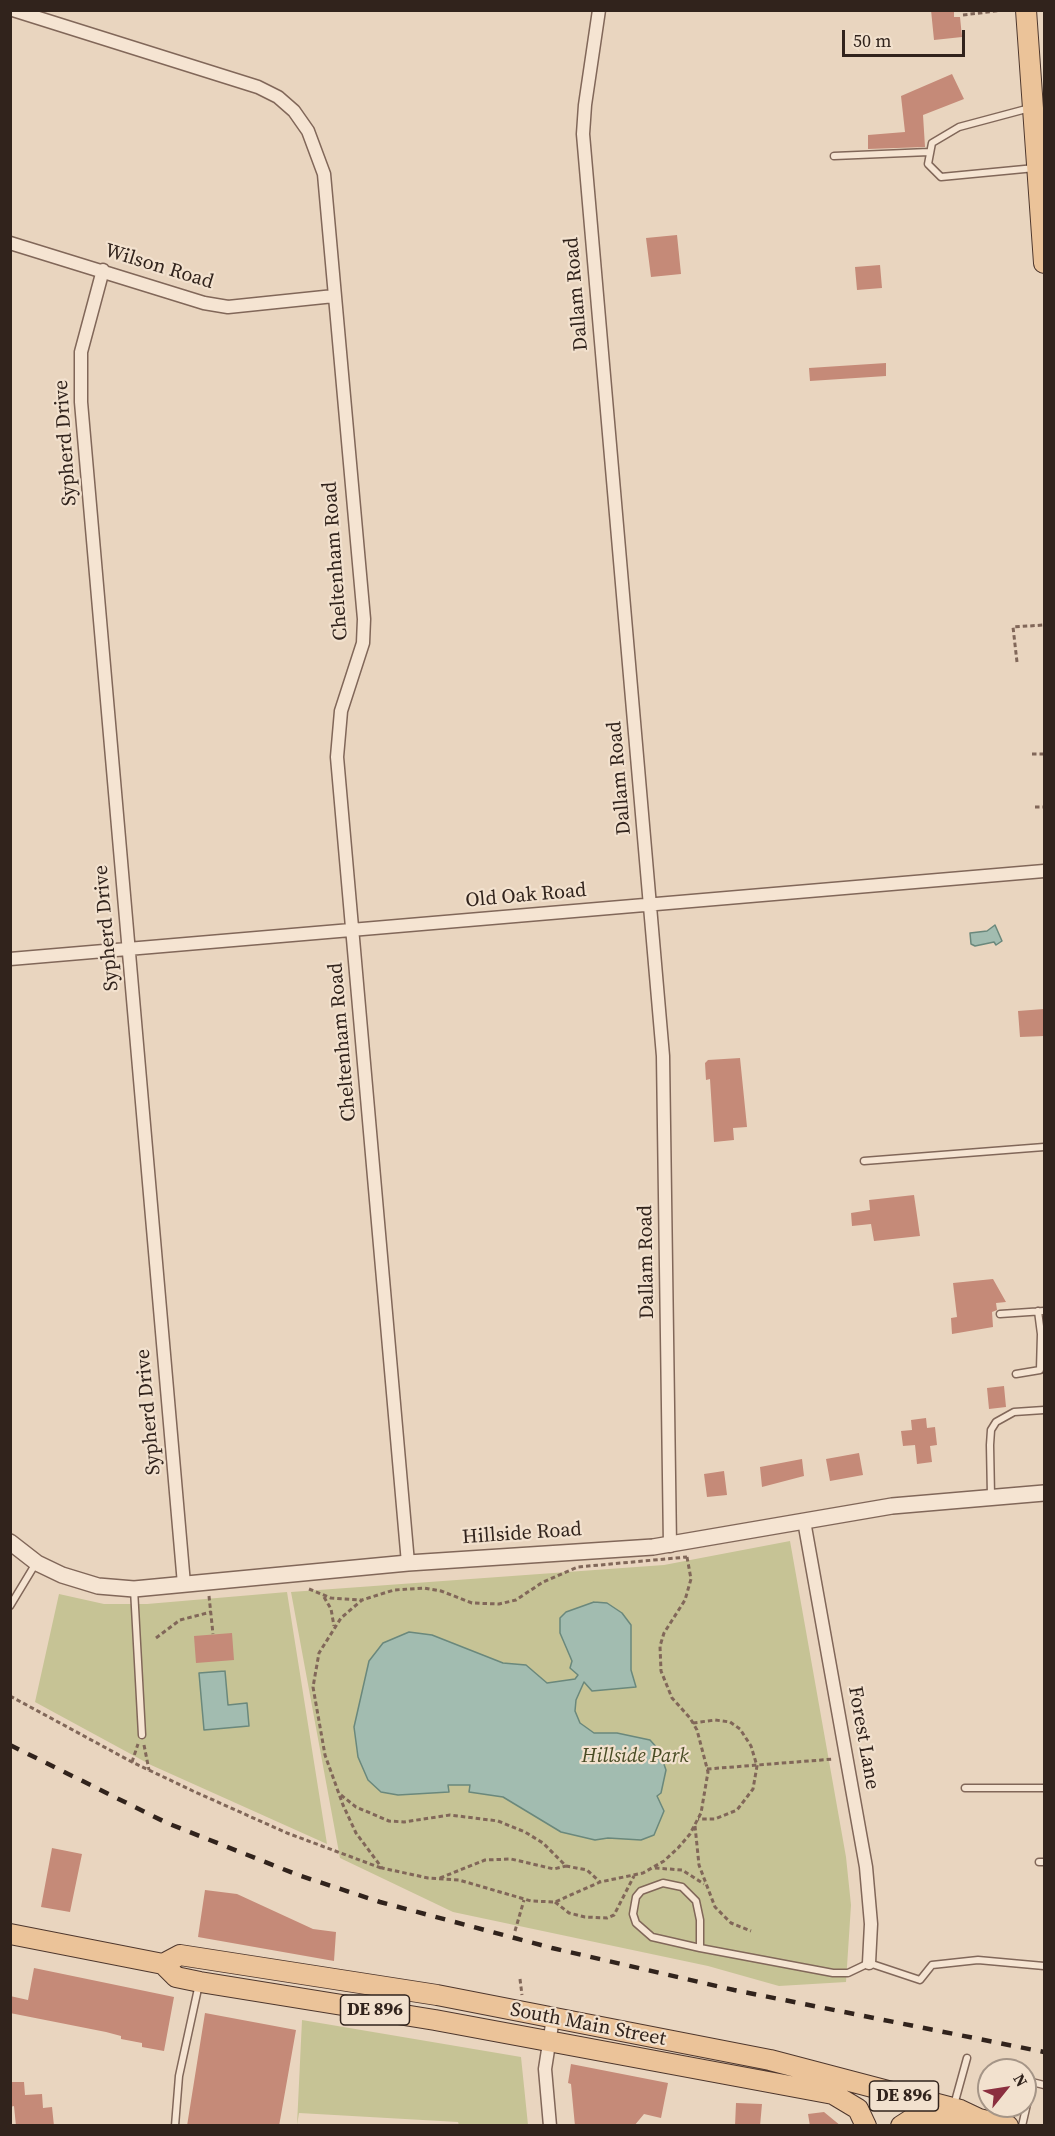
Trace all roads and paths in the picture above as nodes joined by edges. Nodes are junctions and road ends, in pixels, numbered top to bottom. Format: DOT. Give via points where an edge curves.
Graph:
graph roads {
  1 [pos="13,10"];
  2 [pos="599,10"];
  3 [pos="1004,10"];
  4 [pos="1026,10"];
  5 [pos="963,15"];
  6 [pos="1033,107"];
  7 [pos="929,152"];
  8 [pos="834,156"];
  9 [pos="1038,168"];
  10 [pos="10,243"];
  11 [pos="1044,263"];
  12 [pos="103,270"];
  13 [pos="334,296"];
  14 [pos="1044,626"];
  15 [pos="1017,662"];
  16 [pos="1032,754"];
  17 [pos="1044,754"];
  18 [pos="1035,807"];
  19 [pos="1044,807"];
  20 [pos="1044,871"];
  21 [pos="651,905"];
  22 [pos="353,930"];
  23 [pos="129,949"];
  24 [pos="10,959"];
  25 [pos="1044,1147"];
  26 [pos="864,1161"];
  27 [pos="1041,1311"];
  28 [pos="1000,1314"];
  29 [pos="1016,1374"];
  30 [pos="1044,1410"];
  31 [pos="1044,1493"];
  32 [pos="992,1496"];
  33 [pos="804,1521"];
  34 [pos="10,1542"];
  35 [pos="670,1546"];
  36 [pos="687,1557"];
  37 [pos="37,1563"];
  38 [pos="408,1563"];
  39 [pos="578,1567"];
  40 [pos="184,1584"];
  41 [pos="302,1586"];
  42 [pos="134,1589"];
  43 [pos="209,1594"];
  44 [pos="323,1595"];
  45 [pos="362,1600"];
  46 [pos="10,1606"];
  47 [pos="211,1612"];
  48 [pos="334,1626"];
  49 [pos="213,1635"];
  50 [pos="156,1638"];
  51 [pos="10,1696"];
  52 [pos="693,1723"];
  53 [pos="142,1735"];
  54 [pos="832,1759"];
  55 [pos="132,1762"];
  56 [pos="757,1766"];
  57 [pos="707,1769"];
  58 [pos="149,1770"];
  59 [pos="965,1788"];
  60 [pos="1044,1788"];
  61 [pos="339,1794"];
  62 [pos="698,1819"];
  63 [pos="695,1824"];
  64 [pos="566,1866"];
  65 [pos="382,1868"];
  66 [pos="653,1868"];
  67 [pos="634,1876"];
  68 [pos="439,1878"];
  69 [pos="600,1882"];
  70 [pos="706,1886"];
  71 [pos="524,1900"];
  72 [pos="555,1902"];
  73 [pos="515,1931"];
  74 [pos="752,1931"];
  75 [pos="10,1934"];
  76 [pos="700,1948"];
  77 [pos="869,1963"];
  78 [pos="163,1964"];
  79 [pos="1044,1966"];
  80 [pos="520,1979"];
  81 [pos="200,1982"];
  82 [pos="523,2000"];
  83 [pos="553,2018"];
  84 [pos="549,2041"];
  85 [pos="967,2058"];
  86 [pos="1044,2085"];
  87 [pos="953,2108"];
  88 [pos="979,2119"];
  89 [pos="175,2126"];
  90 [pos="550,2126"];
  91 [pos="866,2126"];
  92 [pos="901,2126"];
  93 [pos="1008,2126"];
  94 [pos="1022,2126"];
  1 -- 13 [label="street, Cheltenham Road" via="235,78 278,98 294,111 308,131 324,174"];
  2 -- 21 [label="street, Dallam Road" via="583,134"];
  3 -- 5 [label="path"];
  4 -- 6 [label="main road"];
  6 -- 7 [label="lane" via="959,127 932,143"];
  6 -- 9 [label="main road"];
  7 -- 8 [label="lane"];
  7 -- 9 [label="lane" via="928,164 941,177"];
  9 -- 11 [label="main road"];
  10 -- 12 [label="street, Wilson Road"];
  12 -- 13 [label="street, Wilson Road" via="228,307"];
  12 -- 23 [label="street, Sypherd Drive" via="85,329 80,377"];
  13 -- 22 [label="street, Cheltenham Road" via="364,619 363,643 337,729"];
  14 -- 15 [label="path" via="1013,627"];
  16 -- 17 [label="path"];
  18 -- 19 [label="path"];
  20 -- 21 [label="street, Old Oak Road"];
  21 -- 22 [label="street, Old Oak Road"];
  21 -- 35 [label="street, Dallam Road" via="664,1080"];
  22 -- 23 [label="street, Old Oak Road"];
  22 -- 38 [label="street, Cheltenham Road"];
  23 -- 24 [label="street, Old Oak Road"];
  23 -- 40 [label="street, Sypherd Drive"];
  25 -- 26 [label="lane"];
  27 -- 28 [label="lane"];
  27 -- 29 [label="lane" via="1040,1370"];
  30 -- 32 [label="lane" via="1014,1412 996,1422 991,1430"];
  31 -- 32 [label="street, Hillside Road"];
  32 -- 33 [label="street, Hillside Road"];
  33 -- 35 [label="street, Hillside Road"];
  33 -- 77 [label="street, Forest Lane" via="866,1867 871,1924"];
  34 -- 37 [label="street, Hillside Road"];
  35 -- 38 [label="street, Hillside Road"];
  36 -- 52 [label="path" via="691,1579 685,1600 664,1633 660,1657 666,1686"];
  37 -- 42 [label="street, Hillside Road" via="90,1584"];
  37 -- 46 [label="lane"];
  38 -- 40 [label="street, Hillside Road"];
  39 -- 45 [label="path" via="543,1582 516,1600 499,1604 472,1603 441,1590 424,1588 394,1590"];
  40 -- 42 [label="street, Hillside Road"];
  41 -- 44 [label="path"];
  42 -- 53 [label="lane"];
  43 -- 47 [label="path"];
  44 -- 45 [label="path"];
  44 -- 48 [label="path"];
  45 -- 48 [label="path"];
  47 -- 49 [label="path"];
  47 -- 50 [label="path" via="180,1620"];
  48 -- 61 [label="path" via="319,1653 313,1687 325,1755"];
  51 -- 55 [label="path"];
  52 -- 56 [label="path" via="715,1720 735,1726 751,1746"];
  52 -- 57 [label="path"];
  53 -- 55 [label="path"];
  53 -- 58 [label="path"];
  54 -- 56 [label="path"];
  55 -- 58 [label="path"];
  56 -- 57 [label="path"];
  56 -- 62 [label="path" via="753,1789 737,1810 714,1819"];
  57 -- 62 [label="path"];
  58 -- 65 [label="path" via="255,1819"];
  59 -- 60 [label="lane"];
  61 -- 64 [label="path" via="356,1807 389,1821 450,1815 498,1821 543,1843"];
  61 -- 65 [label="path" via="357,1833"];
  62 -- 63 [label="path"];
  63 -- 66 [label="path" via="678,1848"];
  63 -- 70 [label="path" via="699,1865"];
  64 -- 68 [label="path" via="554,1869 512,1859 485,1860"];
  64 -- 69 [label="path" via="586,1870"];
  65 -- 68 [label="path"];
  66 -- 67 [label="path"];
  66 -- 70 [label="path" via="682,1870"];
  67 -- 69 [label="path"];
  67 -- 72 [label="path" via="614,1915 608,1918 569,1913"];
  68 -- 71 [label="path" via="485,1886"];
  69 -- 72 [label="path"];
  70 -- 74 [label="path" via="715,1907 731,1923"];
  71 -- 72 [label="path"];
  71 -- 73 [label="path"];
  75 -- 78 [label="main road, South Main Street / DE 896"];
  76 -- 76 [label="lane" via="699,1910 690,1893 673,1883 640,1891 633,1914 644,1932"];
  76 -- 77 [label="lane" via="833,1973 848,1973"];
  77 -- 79 [label="lane" via="920,1980 932,1965 966,1962"];
  78 -- 81 [label="main road, South Main Street / DE 896" via="176,1977"];
  78 -- 83 [label="main road, South Main Street / DE 896" via="180,1955 437,1995"];
  80 -- 82 [label="path"];
  81 -- 84 [label="main road, South Main Street / DE 896"];
  81 -- 89 [label="lane" via="179,2076"];
  83 -- 84 [label="street"];
  83 -- 87 [label="main road, South Main Street / DE 896" via="770,2060"];
  84 -- 90 [label="street" via="545,2068"];
  84 -- 91 [label="main road, South Main Street / DE 896" via="833,2094 858,2109"];
  85 -- 87 [label="lane"];
  86 -- 94 [label="lane" via="1032,2082"];
  87 -- 88 [label="main road, South Main Street / DE 896"];
  88 -- 92 [label="main road" via="961,2122 925,2116"];
  88 -- 93 [label="main road, South Main Street"];
}
